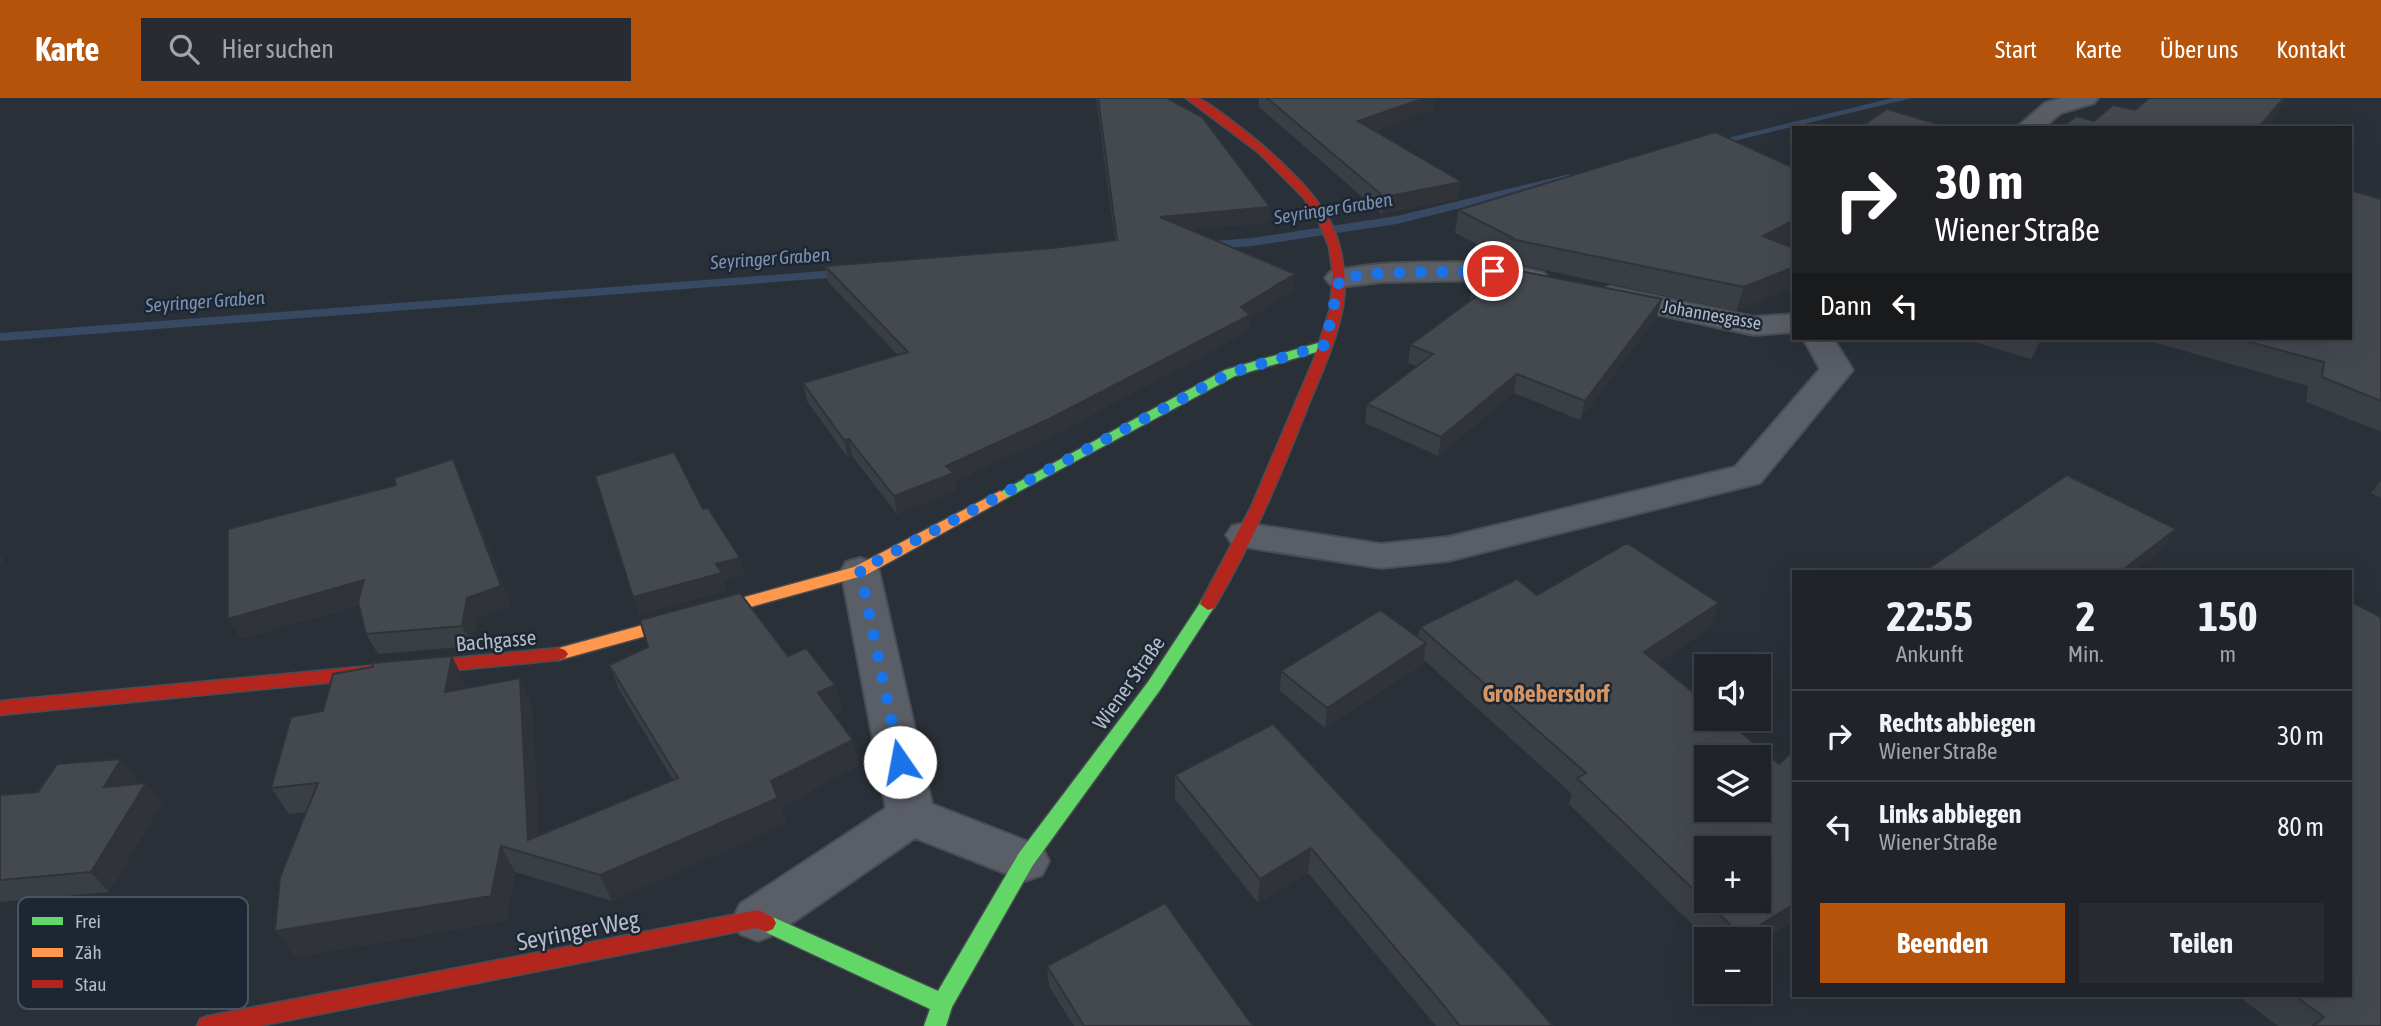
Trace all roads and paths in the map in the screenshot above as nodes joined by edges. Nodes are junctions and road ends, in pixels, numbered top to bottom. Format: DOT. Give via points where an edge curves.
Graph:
graph roads {
  1 [pos="1191,98"];
  2 [pos="2086,98"];
  3 [pos="2030,126"];
  4 [pos="1339,269"];
  5 [pos="1792,323"];
  6 [pos="1819,340"];
  7 [pos="1325,345"];
  8 [pos="1245,535"];
  9 [pos="860,570"];
  10 [pos="0,708"];
  11 [pos="911,816"];
  12 [pos="1025,861"];
  13 [pos="758,919"];
  14 [pos="942,1004"];
  15 [pos="208,1026"];
  16 [pos="935,1026"];
  1 -- 4 [label="street" via="1275,162 1321,217"];
  2 -- 3 [label="street" via="2053,108"];
  4 -- 5 [label="street, Johannesgasse" via="1493,271 1754,326"];
  4 -- 7 [label="street, Wiener Straße"];
  6 -- 8 [label="street" via="1837,370 1747,475 1448,549 1381,556"];
  7 -- 8 [label="street, Wiener Straße"];
  7 -- 9 [label="street" via="1230,373"];
  8 -- 12 [label="street, Wiener Straße" via="1194,626"];
  9 -- 10 [label="street, Bachgasse" via="551,656"];
  9 -- 11 [label="street"];
  11 -- 12 [label="street"];
  11 -- 13 [label="street"];
  12 -- 14 [label="street, Wiener Straße"];
  13 -- 14 [label="street"];
  13 -- 15 [label="street, Seyringer Weg"];
  14 -- 16 [label="street, Wiener Straße"];
}
